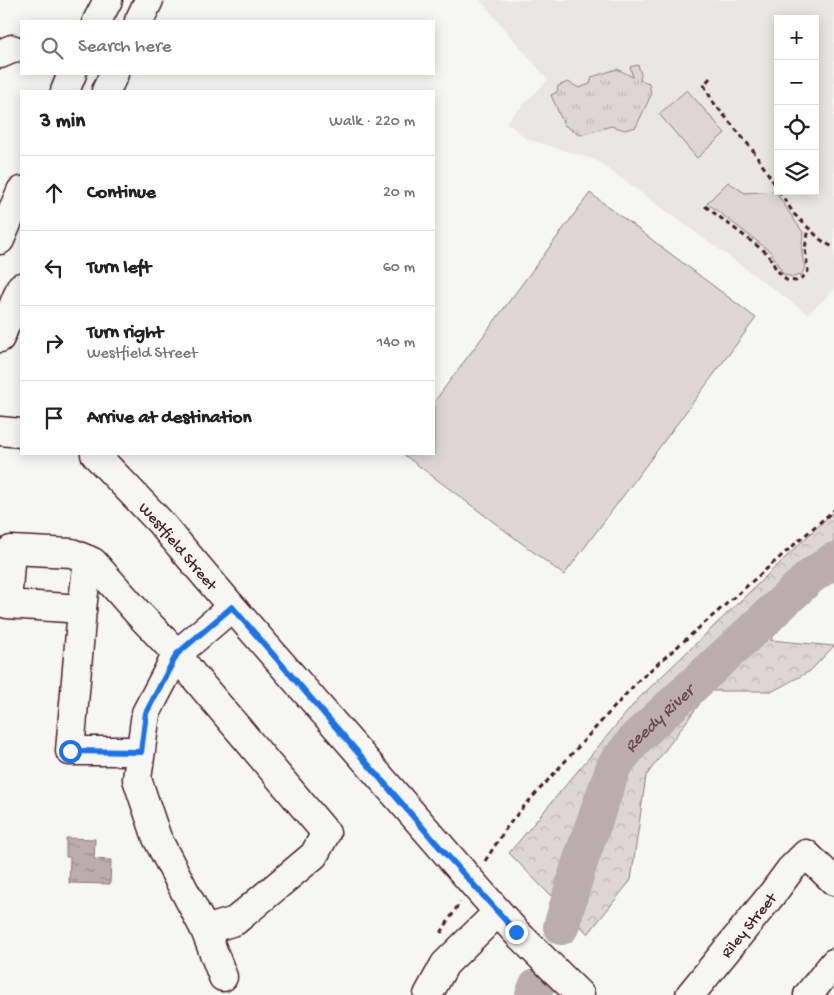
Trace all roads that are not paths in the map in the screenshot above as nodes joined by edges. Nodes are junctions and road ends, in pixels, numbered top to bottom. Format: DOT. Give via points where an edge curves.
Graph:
graph roads {
  1 [pos="108,0"];
  2 [pos="150,0"];
  3 [pos="98,20"];
  4 [pos="140,20"];
  5 [pos="72,75"];
  6 [pos="114,75"];
  7 [pos="65,90"];
  8 [pos="106,90"];
  9 [pos="20,193"];
  10 [pos="0,240"];
  11 [pos="20,289"];
  12 [pos="0,338"];
  13 [pos="0,431"];
  14 [pos="20,434"];
  15 [pos="97,455"];
  16 [pos="88,560"];
  17 [pos="232,607"];
  18 [pos="82,609"];
  19 [pos="177,654"];
  20 [pos="141,752"];
  21 [pos="834,880"];
  22 [pos="498,912"];
  23 [pos="205,930"];
  24 [pos="834,964"];
  25 [pos="223,977"];
  26 [pos="428,995"];
  27 [pos="580,995"];
  28 [pos="690,995"];
  29 [pos="808,995"];
  1 -- 3 [label="main road"];
  2 -- 4 [label="main road"];
  5 -- 7 [label="main road"];
  6 -- 8 [label="main road"];
  9 -- 10 [label="main road"];
  11 -- 12 [label="main road"];
  13 -- 14 [label="main road"];
  15 -- 17 [label="main road, Westfield Street"];
  16 -- 18 [label="main road"];
  16 -- 18 [label="main road" via="72,553 10,550 7,604"];
  16 -- 19 [label="main road"];
  17 -- 19 [label="main road"];
  17 -- 22 [label="main road, Westfield Street"];
  18 -- 20 [label="main road" via="70,751"];
  19 -- 20 [label="main road" via="146,713"];
  19 -- 23 [label="main road" via="326,833 314,855 235,920"];
  20 -- 23 [label="main road" via="138,779 157,838"];
  21 -- 28 [label="main road, Riley Street" via="806,854"];
  22 -- 26 [label="main road" via="446,964"];
  22 -- 27 [label="main road, Westfield Street"];
  23 -- 25 [label="main road"];
  24 -- 29 [label="main road"];
}
